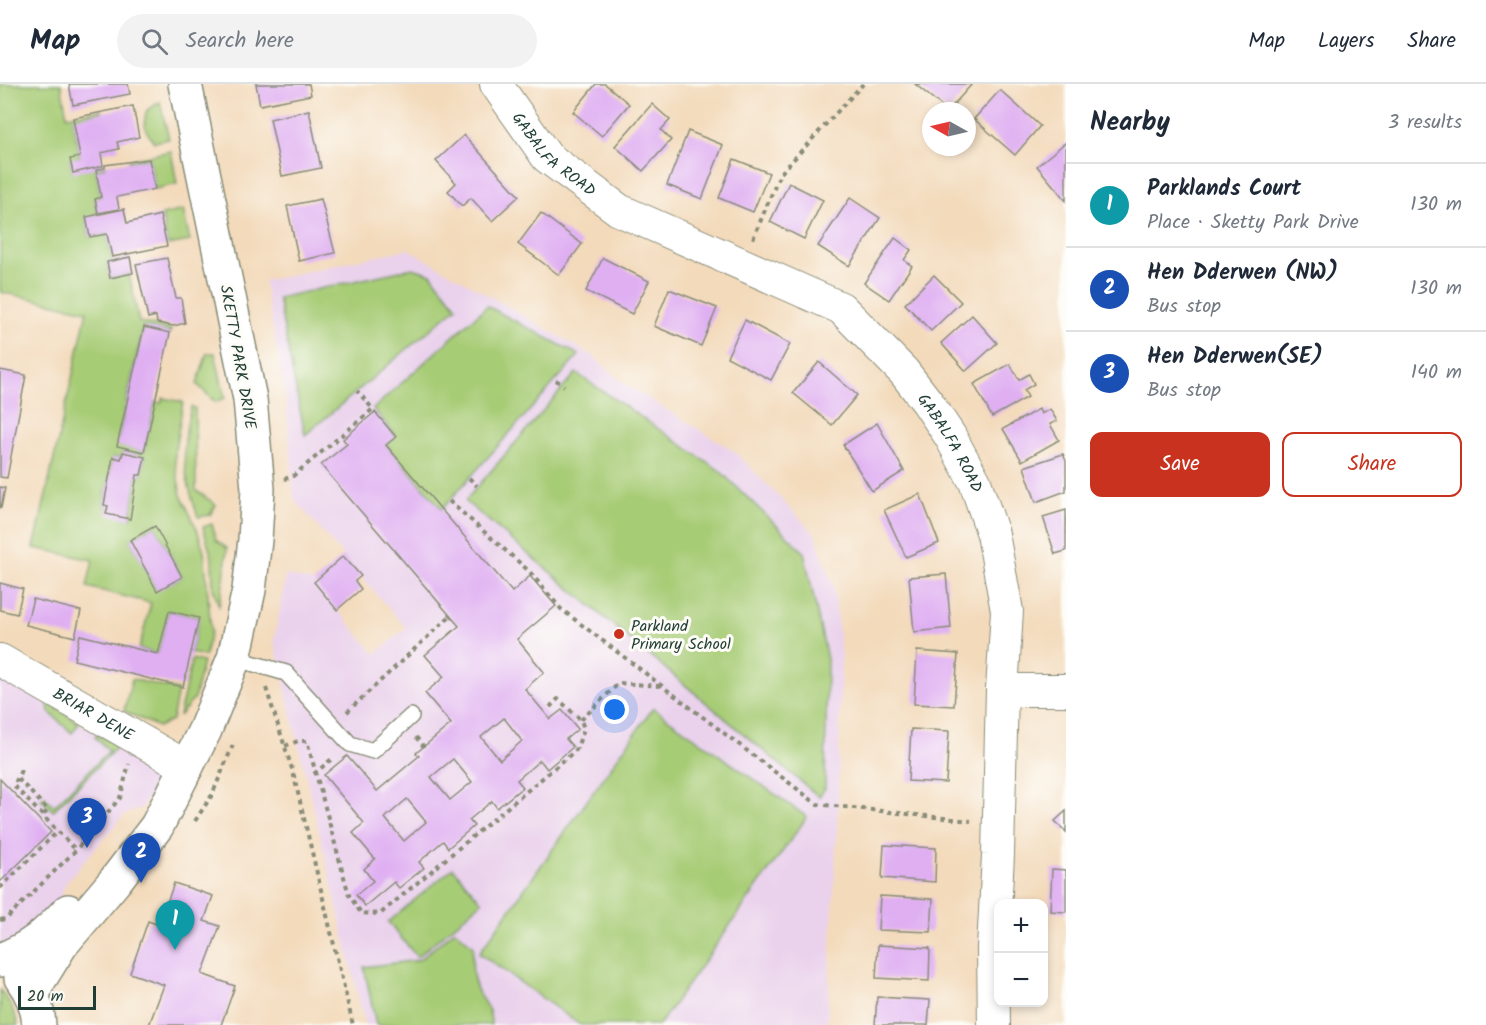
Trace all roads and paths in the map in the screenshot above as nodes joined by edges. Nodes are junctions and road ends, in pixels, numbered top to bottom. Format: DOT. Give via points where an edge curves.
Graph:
graph roads {
  1 [pos="184,84"];
  2 [pos="496,84"];
  3 [pos="863,84"];
  4 [pos="742,264"];
  5 [pos="556,380"];
  6 [pos="564,386"];
  7 [pos="357,391"];
  8 [pos="469,478"];
  9 [pos="477,486"];
  10 [pos="258,489"];
  11 [pos="449,501"];
  12 [pos="450,616"];
  13 [pos="234,658"];
  14 [pos="0,660"];
  15 [pos="264,680"];
  16 [pos="661,686"];
  17 [pos="1002,690"];
  18 [pos="1066,690"];
  19 [pos="550,707"];
  20 [pos="411,716"];
  21 [pos="581,720"];
  22 [pos="333,725"];
  23 [pos="136,738"];
  24 [pos="350,744"];
  25 [pos="285,746"];
  26 [pos="187,767"];
  27 [pos="21,770"];
  28 [pos="314,774"];
  29 [pos="999,824"];
  30 [pos="58,831"];
  31 [pos="76,850"];
  32 [pos="0,888"];
  33 [pos="0,921"];
  34 [pos="0,962"];
  35 [pos="36,1010"];
  36 [pos="354,1025"];
  37 [pos="994,1025"];
  1 -- 10 [label="street, SKETTY PARK DRIVE" via="250,399"];
  2 -- 4 [label="street, GABALFA ROAD" via="547,158 619,210"];
  3 -- 4 [label="path" via="780,174"];
  4 -- 17 [label="street, GABALFA ROAD" via="841,308 904,372 950,436 975,482 993,534 1007,611"];
  5 -- 6 [label="path"];
  7 -- 10 [label="path" via="373,409 293,476"];
  8 -- 9 [label="path"];
  10 -- 13 [label="street, SKETTY PARK DRIVE" via="249,590"];
  11 -- 16 [label="path" via="529,571 561,609"];
  12 -- 22 [label="path"];
  13 -- 22 [label="lane" via="286,673"];
  13 -- 26 [label="street, SKETTY PARK DRIVE"];
  14 -- 23 [label="street, BRIAR DENE"];
  15 -- 25 [label="path"];
  16 -- 21 [label="path" via="619,683"];
  16 -- 29 [label="path" via="817,804"];
  17 -- 18 [label="street"];
  17 -- 29 [label="street, GABALFA ROAD"];
  19 -- 21 [label="path" via="558,699"];
  20 -- 24 [label="lane" via="373,752"];
  21 -- 28 [label="path" via="584,729 576,750 380,914 361,913 349,895"];
  22 -- 24 [label="lane"];
  23 -- 26 [label="street, BRIAR DENE"];
  23 -- 31 [label="path" via="120,798"];
  24 -- 28 [label="path"];
  25 -- 28 [label="path" via="307,741"];
  25 -- 36 [label="path"];
  26 -- 34 [label="street, SKETTY PARK DRIVE" via="104,872 48,933"];
  26 -- 35 [label="street, SKETTY PARK DRIVE" via="157,826 61,945 38,982"];
  27 -- 30 [label="path" via="14,786"];
  29 -- 37 [label="street, GABALFA ROAD"];
  30 -- 31 [label="path"];
  30 -- 32 [label="path"];
  31 -- 33 [label="path"];
  34 -- 35 [label="street" via="22,978"];
}
